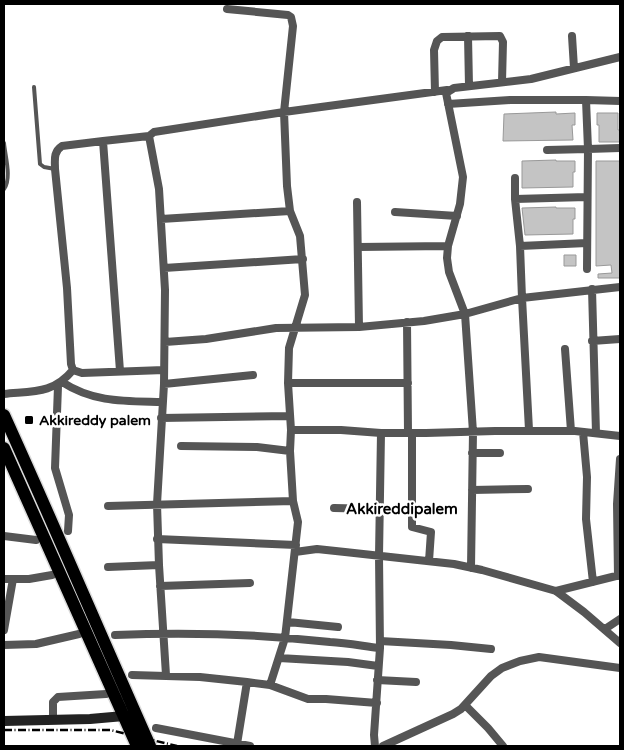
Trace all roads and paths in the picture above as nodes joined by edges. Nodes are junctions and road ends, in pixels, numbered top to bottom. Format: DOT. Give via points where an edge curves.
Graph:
graph roads {
  1 [pos="227,10"];
  2 [pos="468,36"];
  3 [pos="572,36"];
  4 [pos="620,57"];
  5 [pos="574,68"];
  6 [pos="502,82"];
  7 [pos="469,86"];
  8 [pos="34,87"];
  9 [pos="447,90"];
  10 [pos="435,92"];
  11 [pos="586,100"];
  12 [pos="620,100"];
  13 [pos="448,104"];
  14 [pos="284,112"];
  15 [pos="150,136"];
  16 [pos="103,141"];
  17 [pos="4,143"];
  18 [pos="620,148"];
  19 [pos="547,150"];
  20 [pos="588,150"];
  21 [pos="55,169"];
  22 [pos="515,178"];
  23 [pos="4,189"];
  24 [pos="588,197"];
  25 [pos="514,199"];
  26 [pos="357,202"];
  27 [pos="290,211"];
  28 [pos="395,212"];
  29 [pos="457,216"];
  30 [pos="161,219"];
  31 [pos="587,243"];
  32 [pos="448,246"];
  33 [pos="520,246"];
  34 [pos="358,247"];
  35 [pos="303,260"];
  36 [pos="164,268"];
  37 [pos="587,269"];
  38 [pos="620,287"];
  39 [pos="592,289"];
  40 [pos="522,298"];
  41 [pos="465,314"];
  42 [pos="407,322"];
  43 [pos="296,327"];
  44 [pos="359,327"];
  45 [pos="620,339"];
  46 [pos="592,341"];
  47 [pos="164,342"];
  48 [pos="565,349"];
  49 [pos="73,370"];
  50 [pos="164,370"];
  51 [pos="120,371"];
  52 [pos="253,374"];
  53 [pos="408,382"];
  54 [pos="288,383"];
  55 [pos="60,384"];
  56 [pos="164,384"];
  57 [pos="4,394"];
  58 [pos="162,402"];
  59 [pos="4,415"];
  60 [pos="290,416"];
  61 [pos="161,418"];
  62 [pos="291,430"];
  63 [pos="530,430"];
  64 [pos="571,430"];
  65 [pos="472,432"];
  66 [pos="583,432"];
  67 [pos="381,433"];
  68 [pos="410,433"];
  69 [pos="596,433"];
  70 [pos="620,436"];
  71 [pos="181,446"];
  72 [pos="4,448"];
  73 [pos="290,451"];
  74 [pos="472,453"];
  75 [pos="500,453"];
  76 [pos="620,460"];
  77 [pos="528,489"];
  78 [pos="472,490"];
  79 [pos="293,501"];
  80 [pos="157,504"];
  81 [pos="108,506"];
  82 [pos="334,508"];
  83 [pos="379,509"];
  84 [pos="68,531"];
  85 [pos="4,536"];
  86 [pos="157,539"];
  87 [pos="36,540"];
  88 [pos="296,548"];
  89 [pos="378,556"];
  90 [pos="429,561"];
  91 [pos="159,565"];
  92 [pos="108,567"];
  93 [pos="471,568"];
  94 [pos="52,575"];
  95 [pos="619,576"];
  96 [pos="4,579"];
  97 [pos="13,580"];
  98 [pos="593,582"];
  99 [pos="250,583"];
  100 [pos="160,586"];
  101 [pos="556,592"];
  102 [pos="620,619"];
  103 [pos="288,622"];
  104 [pos="338,627"];
  105 [pos="605,629"];
  106 [pos="4,630"];
  107 [pos="79,634"];
  108 [pos="162,634"];
  109 [pos="115,635"];
  110 [pos="285,638"];
  111 [pos="620,643"];
  112 [pos="380,644"];
  113 [pos="4,645"];
  114 [pos="491,649"];
  115 [pos="279,658"];
  116 [pos="378,666"];
  117 [pos="620,668"];
  118 [pos="132,675"];
  119 [pos="166,675"];
  120 [pos="377,680"];
  121 [pos="247,682"];
  122 [pos="416,682"];
  123 [pos="270,685"];
  124 [pos="106,694"];
  125 [pos="377,703"];
  126 [pos="465,705"];
  127 [pos="124,716"];
  128 [pos="53,720"];
  129 [pos="4,721"];
  130 [pos="156,728"];
  131 [pos="237,744"];
  132 [pos="137,746"];
  133 [pos="150,746"];
  134 [pos="250,746"];
  135 [pos="374,746"];
  136 [pos="383,746"];
  137 [pos="503,746"];
  1 -- 14 [label="street" via="277,13 290,17 292,42"];
  2 -- 6 [label="street" via="495,35 502,38"];
  2 -- 7 [label="street"];
  2 -- 10 [label="street" via="442,37 437,41 434,50"];
  3 -- 5 [label="street"];
  4 -- 5 [label="street"];
  5 -- 6 [label="street"];
  6 -- 7 [label="street"];
  7 -- 9 [label="street"];
  8 -- 21 [label="lane" via="40,164"];
  9 -- 10 [label="street"];
  9 -- 13 [label="street"];
  10 -- 14 [label="street"];
  11 -- 12 [label="street"];
  11 -- 13 [label="street"];
  11 -- 20 [label="street"];
  13 -- 29 [label="street" via="463,177"];
  14 -- 15 [label="street" via="154,132"];
  14 -- 27 [label="street"];
  15 -- 16 [label="street"];
  15 -- 30 [label="street"];
  16 -- 21 [label="street" via="62,146 54,155"];
  16 -- 51 [label="street"];
  17 -- 23 [label="lane" via="8,184"];
  18 -- 20 [label="street"];
  19 -- 20 [label="street"];
  20 -- 24 [label="street"];
  21 -- 49 [label="street"];
  22 -- 25 [label="street"];
  24 -- 25 [label="street"];
  24 -- 31 [label="street"];
  25 -- 33 [label="street"];
  26 -- 34 [label="street"];
  27 -- 30 [label="street"];
  27 -- 35 [label="street" via="300,236"];
  28 -- 29 [label="street"];
  29 -- 32 [label="street"];
  30 -- 36 [label="street"];
  31 -- 33 [label="street"];
  31 -- 37 [label="street"];
  32 -- 34 [label="street"];
  32 -- 41 [label="street" via="449,272"];
  33 -- 40 [label="street"];
  34 -- 44 [label="street"];
  35 -- 36 [label="street"];
  35 -- 43 [label="street" via="305,295"];
  36 -- 47 [label="street"];
  38 -- 39 [label="street"];
  39 -- 40 [label="street"];
  39 -- 46 [label="street"];
  40 -- 41 [label="street"];
  40 -- 63 [label="street"];
  41 -- 42 [label="street"];
  41 -- 65 [label="street"];
  42 -- 44 [label="street"];
  42 -- 53 [label="street"];
  43 -- 44 [label="street"];
  43 -- 47 [label="street"];
  43 -- 54 [label="street" via="289,348"];
  45 -- 46 [label="street"];
  46 -- 69 [label="street"];
  47 -- 50 [label="street"];
  48 -- 64 [label="street"];
  49 -- 51 [label="street" via="82,373"];
  49 -- 55 [label="street"];
  50 -- 51 [label="street"];
  50 -- 56 [label="street"];
  52 -- 56 [label="street"];
  53 -- 54 [label="street"];
  53 -- 68 [label="street"];
  54 -- 60 [label="street"];
  55 -- 57 [label="street"];
  55 -- 58 [label="street" via="88,396"];
  55 -- 84 [label="street" via="55,468 69,515"];
  56 -- 58 [label="street"];
  58 -- 61 [label="street"];
  59 -- 133 [label="main road"];
  60 -- 61 [label="street"];
  60 -- 62 [label="street"];
  61 -- 80 [label="street"];
  62 -- 67 [label="street"];
  62 -- 73 [label="street"];
  63 -- 64 [label="street"];
  63 -- 65 [label="street"];
  64 -- 66 [label="street"];
  65 -- 68 [label="street"];
  65 -- 74 [label="street"];
  66 -- 69 [label="street"];
  66 -- 98 [label="street" via="586,519"];
  67 -- 68 [label="street"];
  67 -- 83 [label="street"];
  68 -- 90 [label="street" via="412,526 431,532"];
  69 -- 70 [label="street"];
  71 -- 73 [label="street"];
  72 -- 127 [label="main road"];
  73 -- 79 [label="street"];
  74 -- 75 [label="street"];
  74 -- 78 [label="street"];
  76 -- 95 [label="street" via="617,504"];
  77 -- 78 [label="street"];
  78 -- 93 [label="street"];
  79 -- 80 [label="street"];
  79 -- 88 [label="street" via="298,522"];
  80 -- 81 [label="street"];
  80 -- 86 [label="street"];
  82 -- 83 [label="street"];
  83 -- 89 [label="street"];
  85 -- 87 [label="street"];
  86 -- 88 [label="street"];
  86 -- 91 [label="street"];
  88 -- 89 [label="street"];
  88 -- 103 [label="street"];
  89 -- 90 [label="street"];
  89 -- 112 [label="street"];
  90 -- 93 [label="street"];
  91 -- 92 [label="street"];
  91 -- 100 [label="street"];
  93 -- 101 [label="street"];
  94 -- 97 [label="street"];
  95 -- 98 [label="street"];
  96 -- 97 [label="street"];
  97 -- 106 [label="street"];
  98 -- 101 [label="street"];
  99 -- 100 [label="street"];
  100 -- 108 [label="street"];
  101 -- 105 [label="street"];
  102 -- 105 [label="street"];
  103 -- 104 [label="street"];
  103 -- 110 [label="street"];
  105 -- 111 [label="street"];
  107 -- 113 [label="street" via="36,644"];
  108 -- 109 [label="street"];
  108 -- 110 [label="street"];
  108 -- 119 [label="street"];
  110 -- 112 [label="street"];
  110 -- 115 [label="street"];
  112 -- 114 [label="street"];
  112 -- 116 [label="street"];
  115 -- 116 [label="street"];
  115 -- 123 [label="street"];
  116 -- 120 [label="street"];
  117 -- 126 [label="street" via="539,657 502,668"];
  118 -- 119 [label="street"];
  119 -- 121 [label="street"];
  120 -- 122 [label="street"];
  120 -- 125 [label="street"];
  121 -- 123 [label="street"];
  121 -- 131 [label="street"];
  123 -- 125 [label="street" via="308,699"];
  124 -- 128 [label="street" via="58,697 53,702"];
  125 -- 135 [label="street"];
  126 -- 136 [label="street" via="454,714"];
  126 -- 137 [label="street"];
  127 -- 128 [label="street"];
  127 -- 132 [label="main road"];
  128 -- 129 [label="street"];
  130 -- 131 [label="street"];
  131 -- 134 [label="street"];
}
